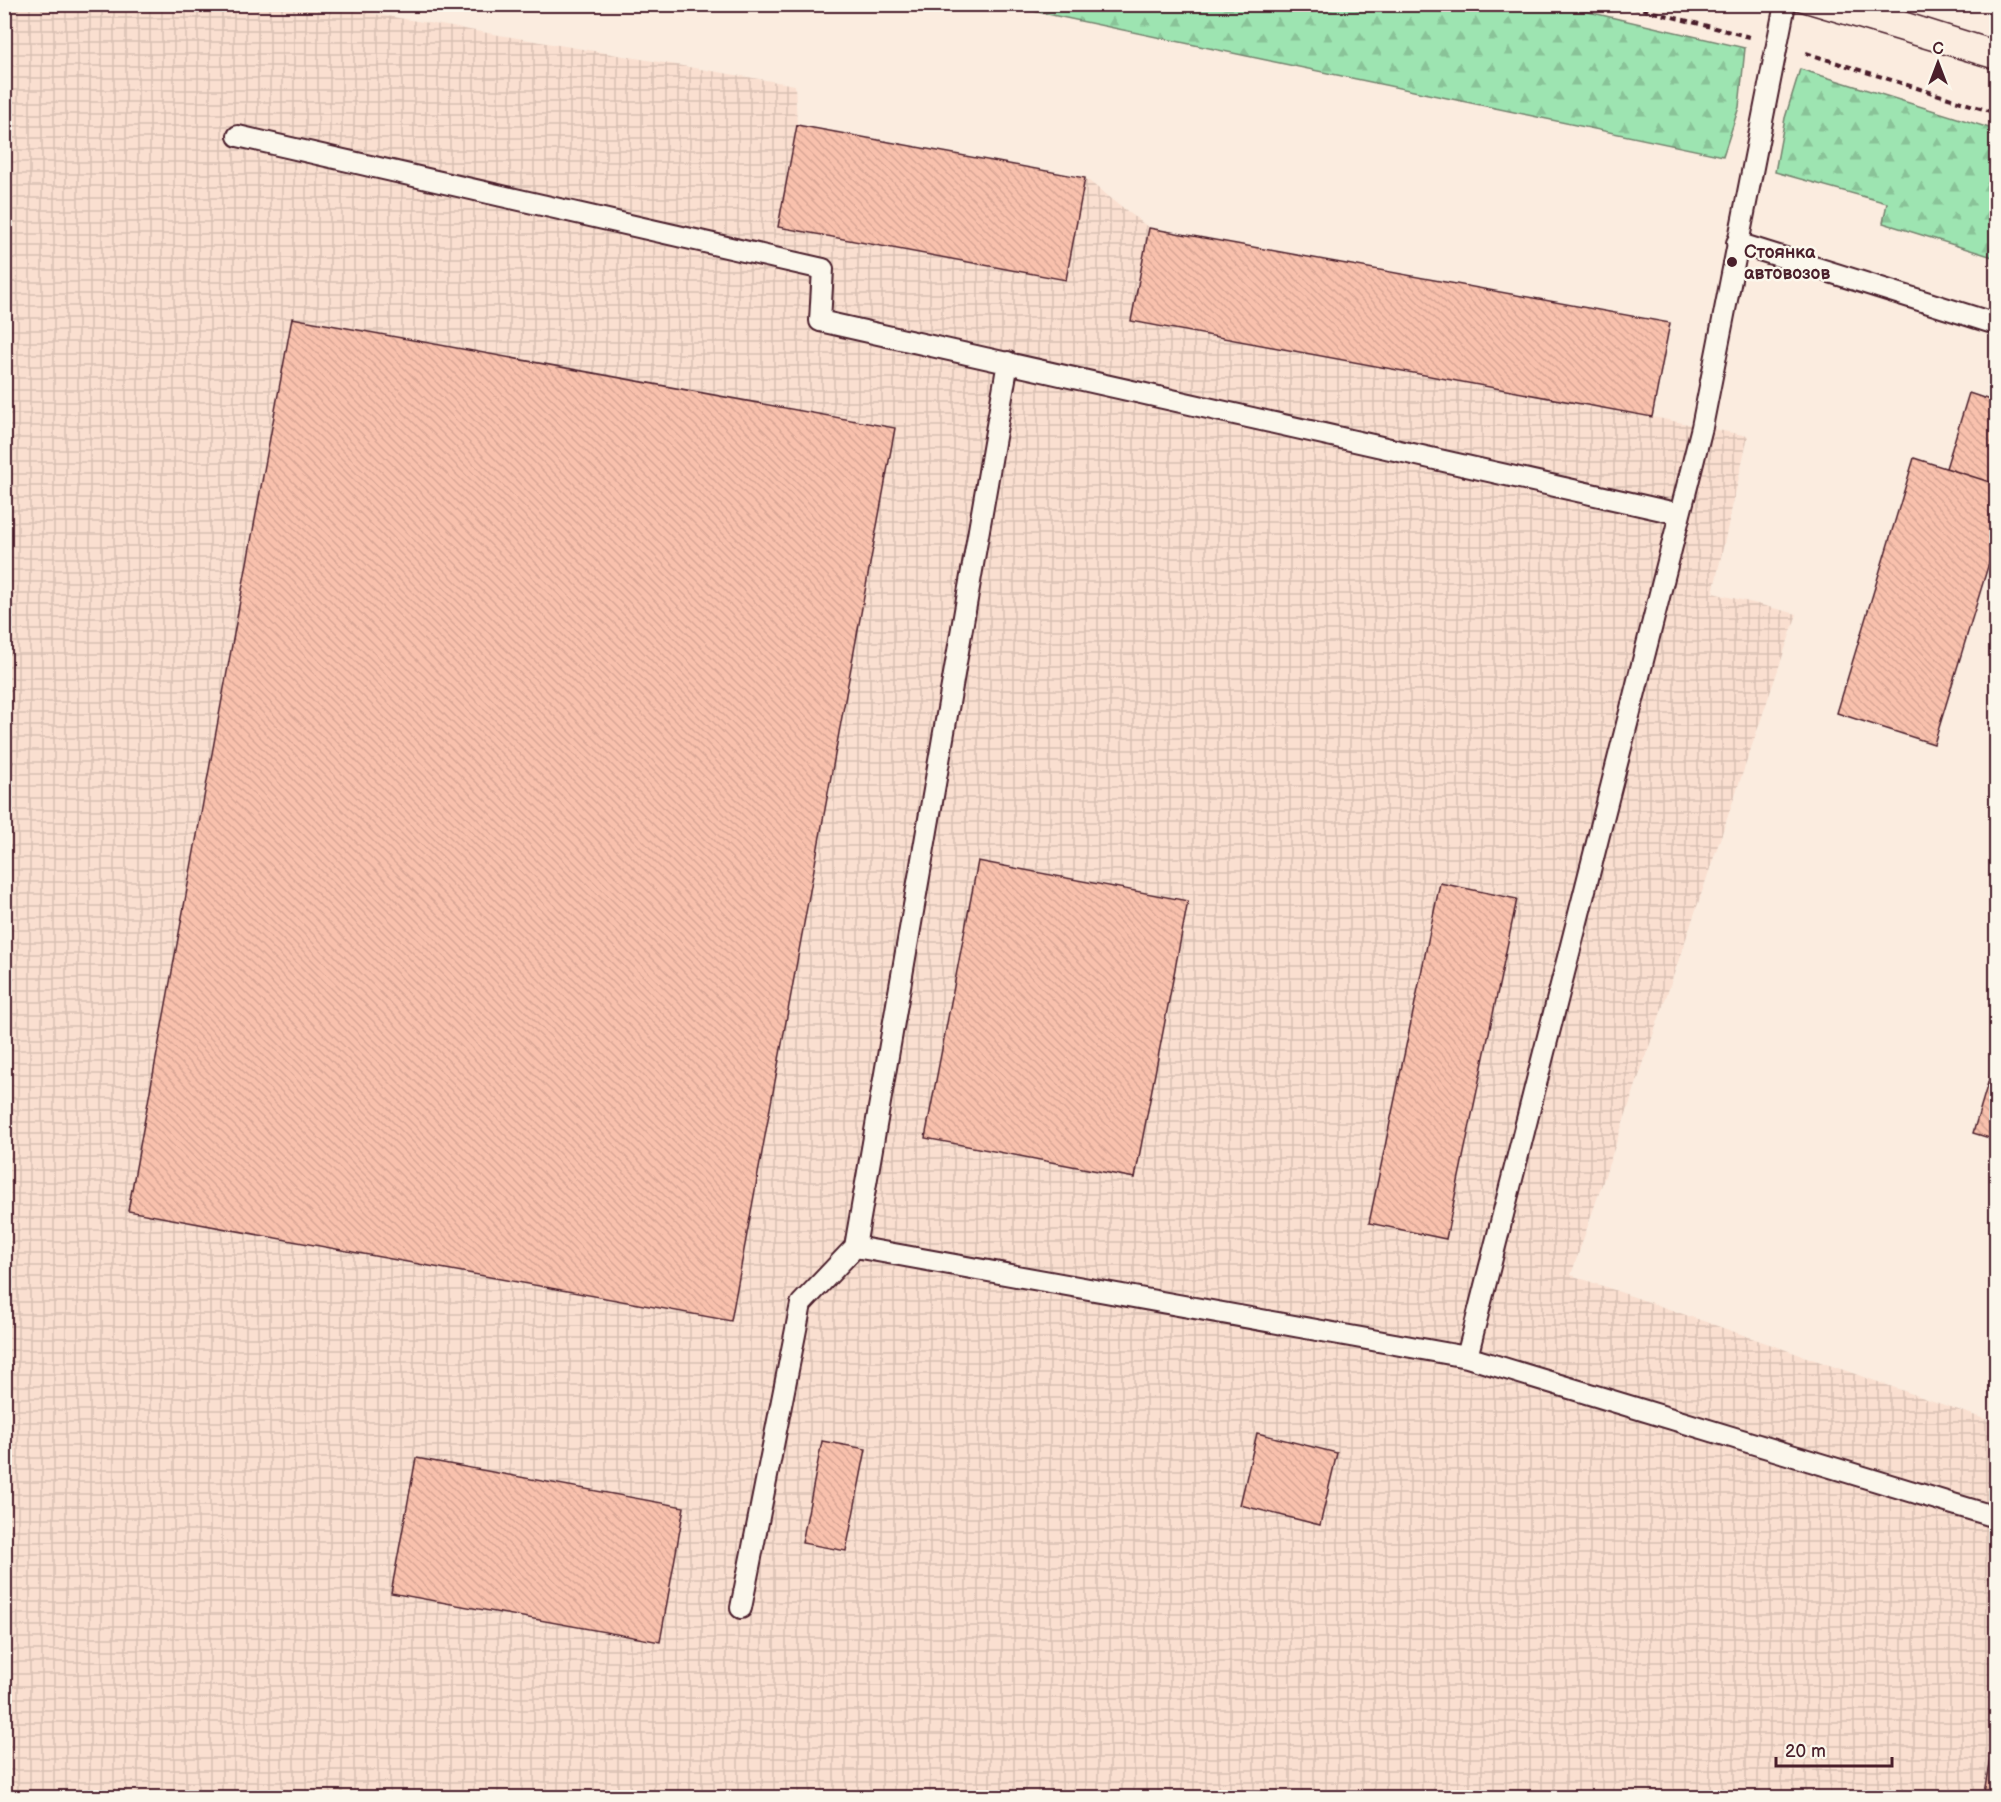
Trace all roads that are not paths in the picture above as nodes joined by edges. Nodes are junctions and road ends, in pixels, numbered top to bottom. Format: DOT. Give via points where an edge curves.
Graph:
graph roads {
  1 [pos="1785,4"];
  2 [pos="238,136"];
  3 [pos="1737,243"];
  4 [pos="1996,324"];
  5 [pos="1008,362"];
  6 [pos="1680,514"];
  7 [pos="855,1247"];
  8 [pos="1467,1357"];
  9 [pos="1996,1517"];
  10 [pos="741,1608"];
  1 -- 3 [label="lane"];
  2 -- 5 [label="lane" via="823,269 820,321"];
  3 -- 4 [label="lane"];
  3 -- 6 [label="lane" via="1702,428"];
  5 -- 6 [label="lane"];
  5 -- 7 [label="lane"];
  6 -- 8 [label="lane"];
  7 -- 8 [label="lane"];
  7 -- 10 [label="lane" via="801,1304"];
  8 -- 9 [label="lane"];
}
